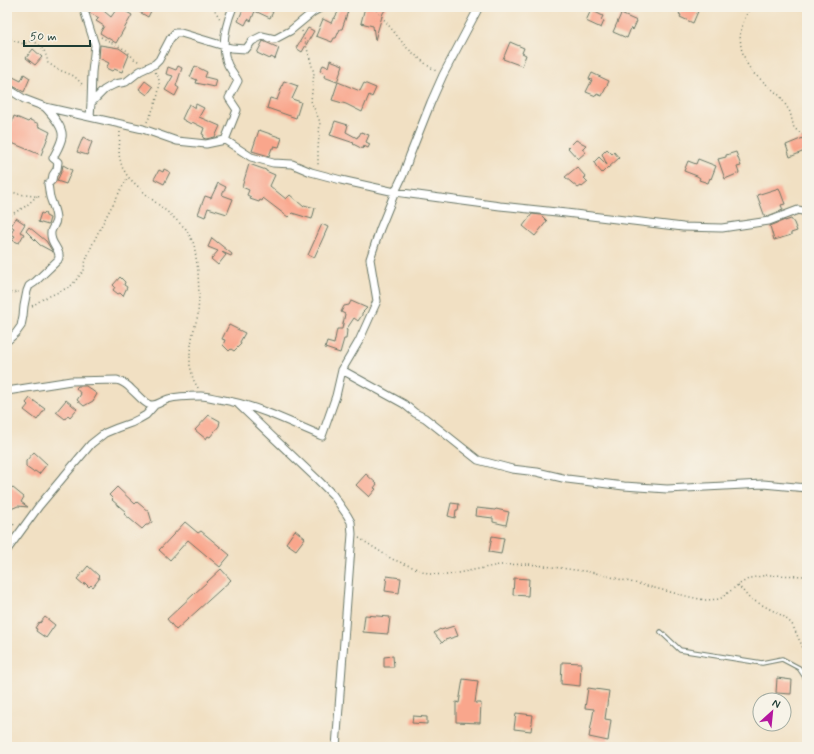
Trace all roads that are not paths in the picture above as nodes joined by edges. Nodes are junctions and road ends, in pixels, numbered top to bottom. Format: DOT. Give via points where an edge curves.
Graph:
graph roads {
  1 [pos="83,7"];
  2 [pos="233,7"];
  3 [pos="322,7"];
  4 [pos="479,7"];
  5 [pos="223,46"];
  6 [pos="7,88"];
  7 [pos="91,103"];
  8 [pos="45,107"];
  9 [pos="90,117"];
  10 [pos="225,140"];
  11 [pos="395,192"];
  12 [pos="807,212"];
  13 [pos="7,340"];
  14 [pos="342,370"];
  15 [pos="7,392"];
  16 [pos="236,402"];
  17 [pos="154,406"];
  18 [pos="807,488"];
  19 [pos="7,550"];
  20 [pos="661,632"];
  21 [pos="807,680"];
  22 [pos="336,747"];
  1 -- 7 [label="street" via="95,45"];
  2 -- 5 [label="street"];
  3 -- 5 [label="street" via="290,31 274,39 262,36 252,41 246,49"];
  4 -- 11 [label="street" via="443,75"];
  5 -- 7 [label="street" via="175,32 159,60 126,82 104,90"];
  5 -- 10 [label="street" via="227,64 238,81 229,98 237,110"];
  6 -- 8 [label="street" via="24,99"];
  7 -- 9 [label="street"];
  8 -- 9 [label="street"];
  8 -- 13 [label="street" via="63,132 53,158 58,162 57,169 48,184 56,219 51,235 60,257 29,286 21,326"];
  9 -- 10 [label="street" via="143,129 177,141 206,144"];
  10 -- 11 [label="street" via="251,157 273,163 292,164 310,172"];
  11 -- 12 [label="street" via="683,227 722,228 769,221 798,210"];
  11 -- 14 [label="street" via="370,259 377,301 359,341"];
  14 -- 16 [label="street" via="322,436"];
  14 -- 18 [label="street" via="404,404 478,460 512,469 567,479 667,489 764,484"];
  15 -- 17 [label="street" via="71,381 117,380"];
  16 -- 17 [label="street" via="203,396 175,397"];
  16 -- 22 [label="street" via="333,495 351,522"];
  17 -- 19 [label="street" via="146,415 105,433 91,444 39,506"];
  20 -- 21 [label="lane" via="680,650 762,663 782,660 799,668"];
}
